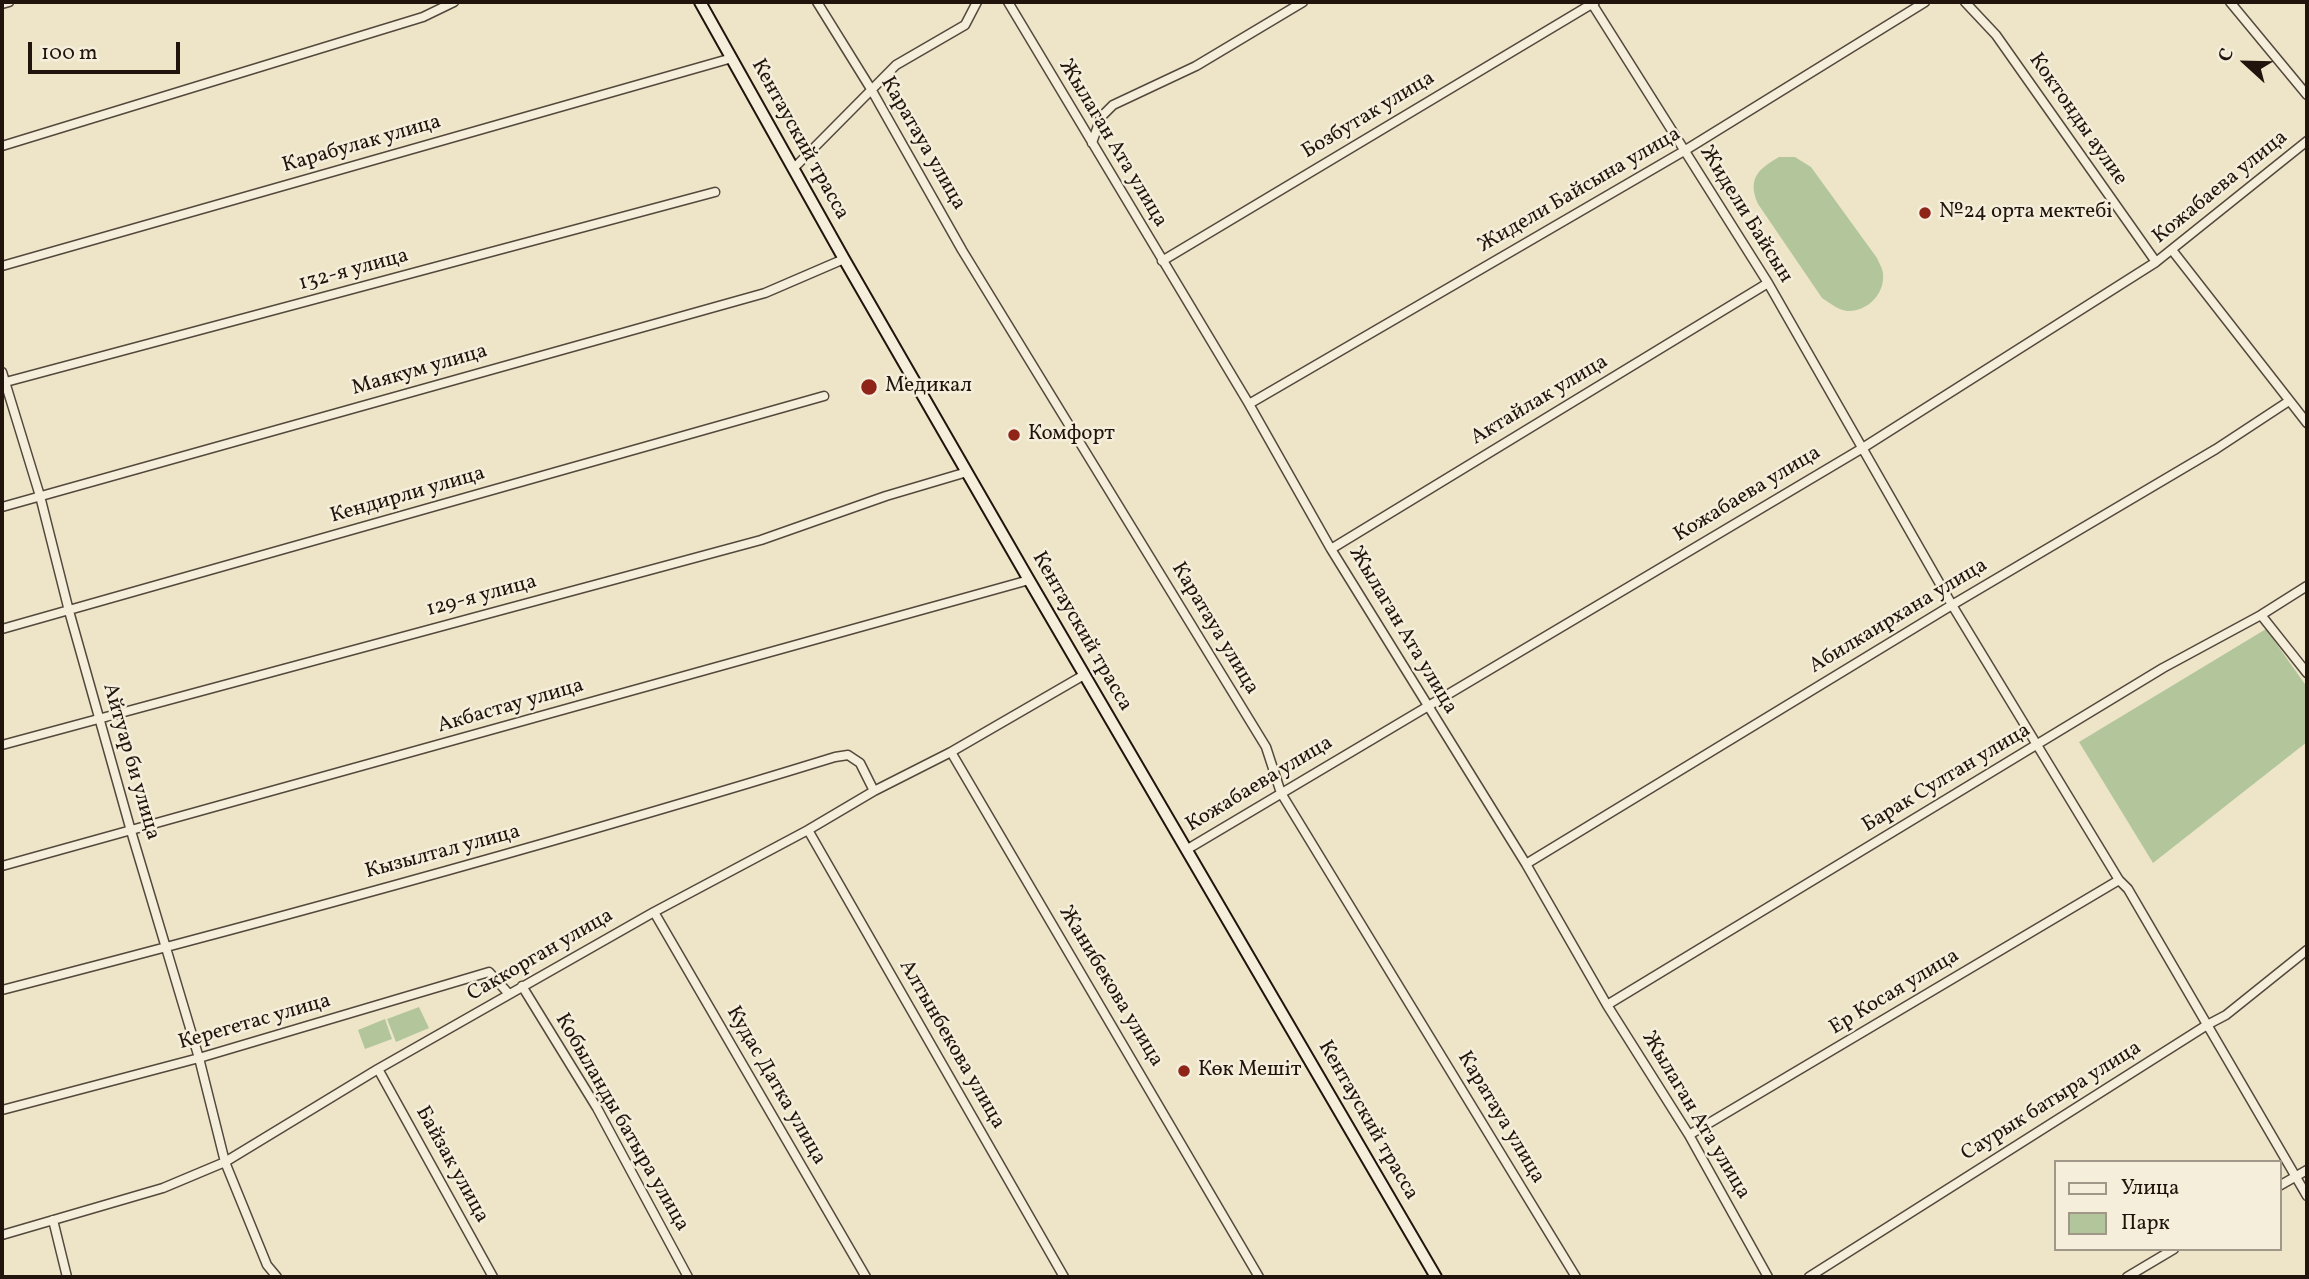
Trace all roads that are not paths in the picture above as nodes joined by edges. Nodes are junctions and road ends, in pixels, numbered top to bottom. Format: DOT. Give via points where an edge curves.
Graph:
graph roads {
  1 [pos="9,2"];
  2 [pos="454,2"];
  3 [pos="700,2"];
  4 [pos="817,2"];
  5 [pos="976,2"];
  6 [pos="1008,2"];
  7 [pos="1303,2"];
  8 [pos="1592,2"];
  9 [pos="1925,2"];
  10 [pos="1965,2"];
  11 [pos="2230,2"];
  12 [pos="2,4"];
  13 [pos="732,58"];
  14 [pos="871,89"];
  15 [pos="2307,95"];
  16 [pos="2307,141"];
  17 [pos="1092,143"];
  18 [pos="2,146"];
  19 [pos="1684,151"];
  20 [pos="793,169"];
  21 [pos="715,192"];
  22 [pos="2172,250"];
  23 [pos="844,260"];
  24 [pos="1162,261"];
  25 [pos="2156,262"];
  26 [pos="2,266"];
  27 [pos="1768,283"];
  28 [pos="2,372"];
  29 [pos="3,383"];
  30 [pos="824,396"];
  31 [pos="2289,401"];
  32 [pos="1249,404"];
  33 [pos="2307,423"];
  34 [pos="1861,449"];
  35 [pos="967,472"];
  36 [pos="40,496"];
  37 [pos="2,507"];
  38 [pos="1331,549"];
  39 [pos="1029,580"];
  40 [pos="2307,586"];
  41 [pos="1952,605"];
  42 [pos="69,611"];
  43 [pos="2261,615"];
  44 [pos="2,629"];
  45 [pos="2307,673"];
  46 [pos="1084,675"];
  47 [pos="1427,705"];
  48 [pos="99,718"];
  49 [pos="2,745"];
  50 [pos="2037,745"];
  51 [pos="951,752"];
  52 [pos="874,791"];
  53 [pos="1281,793"];
  54 [pos="808,830"];
  55 [pos="131,831"];
  56 [pos="1186,850"];
  57 [pos="1525,864"];
  58 [pos="2,866"];
  59 [pos="2119,880"];
  60 [pos="654,912"];
  61 [pos="166,948"];
  62 [pos="2307,950"];
  63 [pos="522,986"];
  64 [pos="2,990"];
  65 [pos="509,994"];
  66 [pos="1607,1005"];
  67 [pos="2207,1025"];
  68 [pos="199,1058"];
  69 [pos="378,1069"];
  70 [pos="2,1110"];
  71 [pos="1689,1135"];
  72 [pos="225,1162"];
  73 [pos="2307,1170"];
  74 [pos="2295,1177"];
  75 [pos="2281,1185"];
  76 [pos="2307,1196"];
  77 [pos="54,1220"];
  78 [pos="2,1234"];
  79 [pos="2171,1251"];
  80 [pos="67,1277"];
  81 [pos="277,1277"];
  82 [pos="493,1277"];
  83 [pos="688,1277"];
  84 [pos="866,1277"];
  85 [pos="1064,1277"];
  86 [pos="1259,1277"];
  87 [pos="1436,1277"];
  88 [pos="1576,1277"];
  89 [pos="1768,1277"];
  90 [pos="1809,1277"];
  91 [pos="2127,1277"];
  1 -- 12 [label="street"];
  2 -- 18 [label="street" via="423,17"];
  3 -- 13 [label="main road, Кентауский трасса"];
  4 -- 14 [label="street, Каратауа улица"];
  5 -- 14 [label="street" via="965,25 896,65"];
  6 -- 17 [label="street, Жылаган Ата улица"];
  7 -- 17 [label="street" via="1196,66 1113,105 1101,117"];
  8 -- 19 [label="street, Жидели Байсын"];
  8 -- 24 [label="street, Бозбутак улица"];
  9 -- 19 [label="street, Жидели Байсына улица"];
  10 -- 25 [label="street, Коктонды аулие" via="1996,35"];
  11 -- 15 [label="street"];
  13 -- 20 [label="main road, Кентауский трасса"];
  13 -- 26 [label="street, Карабулак улица"];
  14 -- 20 [label="street"];
  14 -- 53 [label="street, Каратауа улица" via="962,250 1266,747"];
  16 -- 22 [label="street, Кожабаева улица"];
  17 -- 24 [label="street, Жылаган Ата улица"];
  19 -- 27 [label="street, Жидели Байсын"];
  19 -- 32 [label="street, Жидели Байсына улица"];
  20 -- 23 [label="main road, Кентауский трасса"];
  21 -- 29 [label="street, 132-я улица"];
  22 -- 25 [label="street, Кожабаева улица"];
  22 -- 31 [label="street"];
  23 -- 35 [label="main road, Кентауский трасса"];
  23 -- 36 [label="street, Маякум улица" via="765,293"];
  24 -- 32 [label="street, Жылаган Ата улица"];
  25 -- 34 [label="street, Кожабаева улица"];
  27 -- 34 [label="street, Жидели Байсын"];
  27 -- 38 [label="street, Актайлак улица"];
  28 -- 29 [label="street, Айтуар би улица"];
  29 -- 36 [label="street, Айтуар би улица"];
  30 -- 42 [label="street, Кендирли улица"];
  31 -- 33 [label="street"];
  31 -- 41 [label="street, Абилкаирхана улица"];
  32 -- 38 [label="street, Жылаган Ата улица"];
  34 -- 41 [label="street, Жидели Байсын"];
  34 -- 47 [label="street, Кожабаева улица"];
  35 -- 39 [label="main road, Кентауский трасса"];
  35 -- 48 [label="street, 129-я улица" via="761,540"];
  36 -- 37 [label="street, Маякум улица"];
  36 -- 42 [label="street, Айтуар би улица"];
  38 -- 47 [label="street, Жылаган Ата улица"];
  39 -- 46 [label="main road, Кентауский трасса"];
  39 -- 55 [label="street, Акбастау улица"];
  40 -- 43 [label="street, Барак Султан улица"];
  41 -- 50 [label="street, Жидели Байсын"];
  41 -- 57 [label="street, Абилкаирхана улица"];
  42 -- 44 [label="street, Кендирли улица"];
  42 -- 48 [label="street, Айтуар би улица"];
  43 -- 45 [label="street"];
  43 -- 50 [label="street, Барак Султан улица"];
  46 -- 51 [label="street, Саккорган улица"];
  46 -- 56 [label="main road, Кентауский трасса"];
  47 -- 53 [label="street, Кожабаева улица"];
  47 -- 57 [label="street, Жылаган Ата улица"];
  48 -- 49 [label="street, 129-я улица"];
  48 -- 55 [label="street, Айтуар би улица"];
  50 -- 59 [label="street, Жидели Байсын"];
  50 -- 66 [label="street, Барак Султан улица"];
  51 -- 52 [label="street, Саккорган улица"];
  51 -- 86 [label="street, Жанибекова улица"];
  52 -- 54 [label="street, Саккорган улица"];
  52 -- 61 [label="street, Кызылтал улица" via="860,763 848,755 835,757 656,813"];
  53 -- 56 [label="street, Кожабаева улица"];
  53 -- 88 [label="street, Каратауа улица"];
  54 -- 60 [label="street, Саккорган улица"];
  54 -- 85 [label="street, Алтынбекова улица"];
  55 -- 58 [label="street, Акбастау улица"];
  55 -- 61 [label="street, Айтуар би улица"];
  56 -- 87 [label="main road, Кентауский трасса"];
  57 -- 66 [label="street, Жылаган Ата улица"];
  59 -- 67 [label="street, Жидели Байсын"];
  59 -- 71 [label="street, Ер Косая улица"];
  60 -- 63 [label="street, Саккорган улица"];
  60 -- 84 [label="street, Кудас Датка улица"];
  61 -- 64 [label="street, Кызылтал улица"];
  61 -- 68 [label="street, Айтуар би улица"];
  62 -- 67 [label="street, Саурык батыра улица"];
  63 -- 65 [label="street, Саккорган улица"];
  63 -- 83 [label="street, Кобыланды батыра улица" via="597,1108"];
  65 -- 68 [label="street, Керегетас улица" via="489,972"];
  65 -- 69 [label="street, Саккорган улица"];
  66 -- 71 [label="street, Жылаган Ата улица"];
  67 -- 74 [label="street, Жидели Байсын"];
  67 -- 90 [label="street, Саурык батыра улица"];
  68 -- 70 [label="street, Керегетас улица"];
  68 -- 72 [label="street, Айтуар би улица"];
  69 -- 72 [label="street, Саккорган улица"];
  69 -- 82 [label="street, Байзак улица"];
  71 -- 89 [label="street, Жылаган Ата улица"];
  72 -- 77 [label="street, Саккорган улица" via="163,1188"];
  72 -- 81 [label="street, Айтуар би улица" via="267,1265"];
  73 -- 74 [label="street"];
  74 -- 75 [label="street"];
  74 -- 76 [label="street, Жидели Байсын"];
  77 -- 78 [label="street, Саккорган улица"];
  77 -- 80 [label="street"];
  79 -- 91 [label="street"];
}
